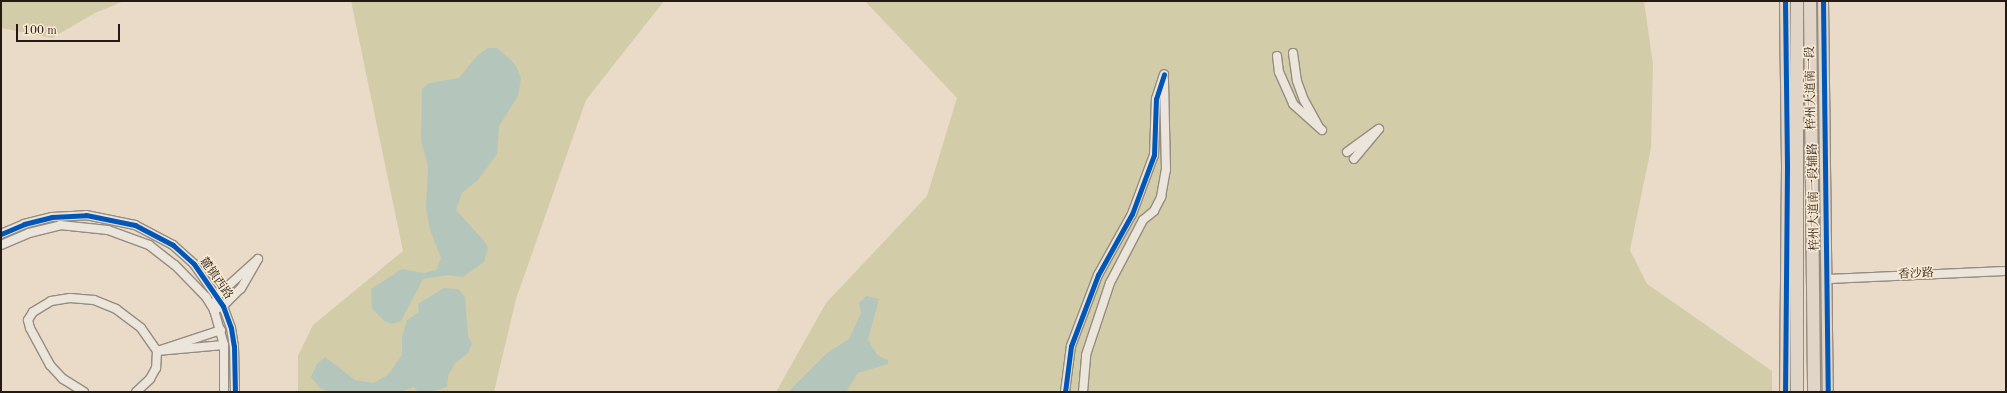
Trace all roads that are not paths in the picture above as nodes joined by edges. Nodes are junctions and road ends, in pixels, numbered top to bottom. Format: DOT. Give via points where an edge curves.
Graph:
graph roads {
  1 [pos="1785,1"];
  2 [pos="1796,1"];
  3 [pos="1810,1"];
  4 [pos="1823,1"];
  5 [pos="1293,53"];
  6 [pos="1277,56"];
  7 [pos="1812,94"];
  8 [pos="1823,129"];
  9 [pos="1347,152"];
  10 [pos="1354,159"];
  11 [pos="1,234"];
  12 [pos="1,246"];
  13 [pos="2006,271"];
  14 [pos="1827,279"];
  15 [pos="217,296"];
  16 [pos="223,306"];
  17 [pos="214,310"];
  18 [pos="222,330"];
  19 [pos="224,345"];
  20 [pos="157,351"];
  21 [pos="84,392"];
  22 [pos="136,392"];
  23 [pos="224,392"];
  24 [pos="235,392"];
  25 [pos="1065,392"];
  26 [pos="1083,392"];
  27 [pos="1785,392"];
  28 [pos="1797,392"];
  29 [pos="1814,392"];
  30 [pos="1827,392"];
  1 -- 27 [label="main road"];
  2 -- 28 [label="highway, 梓州大道南一段"];
  3 -- 7 [label="highway, 梓州大道南一段"];
  4 -- 8 [label="main road, 梓州大道南一段辅路"];
  5 -- 6 [label="street" via="1297,81 1304,100 1322,130 1293,104 1278,72"];
  7 -- 8 [label="main road"];
  7 -- 29 [label="highway, 梓州大道南一段"];
  8 -- 14 [label="main road, 梓州大道南一段辅路"];
  9 -- 10 [label="street" via="1378,129"];
  11 -- 15 [label="street, 麓镇西路" via="24,224 66,216 109,218 135,225 173,245 194,264"];
  12 -- 17 [label="street" via="30,233 60,225 108,230 149,245 166,257 206,297"];
  13 -- 14 [label="street, 香沙路"];
  14 -- 30 [label="main road, 梓州大道南一段辅路"];
  15 -- 16 [label="street, 麓镇西路"];
  15 -- 16 [label="street" via="258,259 245,283"];
  15 -- 17 [label="street"];
  16 -- 17 [label="street"];
  16 -- 24 [label="street, 麓镇西路" via="234,346"];
  17 -- 18 [label="street"];
  18 -- 19 [label="street"];
  18 -- 20 [label="street"];
  19 -- 20 [label="street"];
  19 -- 23 [label="street"];
  20 -- 21 [label="street" via="141,328 116,309 94,300 70,298 51,302 33,312 28,320 39,347 63,379"];
  20 -- 22 [label="street" via="156,368 150,380"];
  25 -- 26 [label="street" via="1074,339 1098,275 1132,214 1154,155 1156,99 1164,74 1166,170 1161,197 1154,210 1143,220 1110,283 1086,355"];
}
